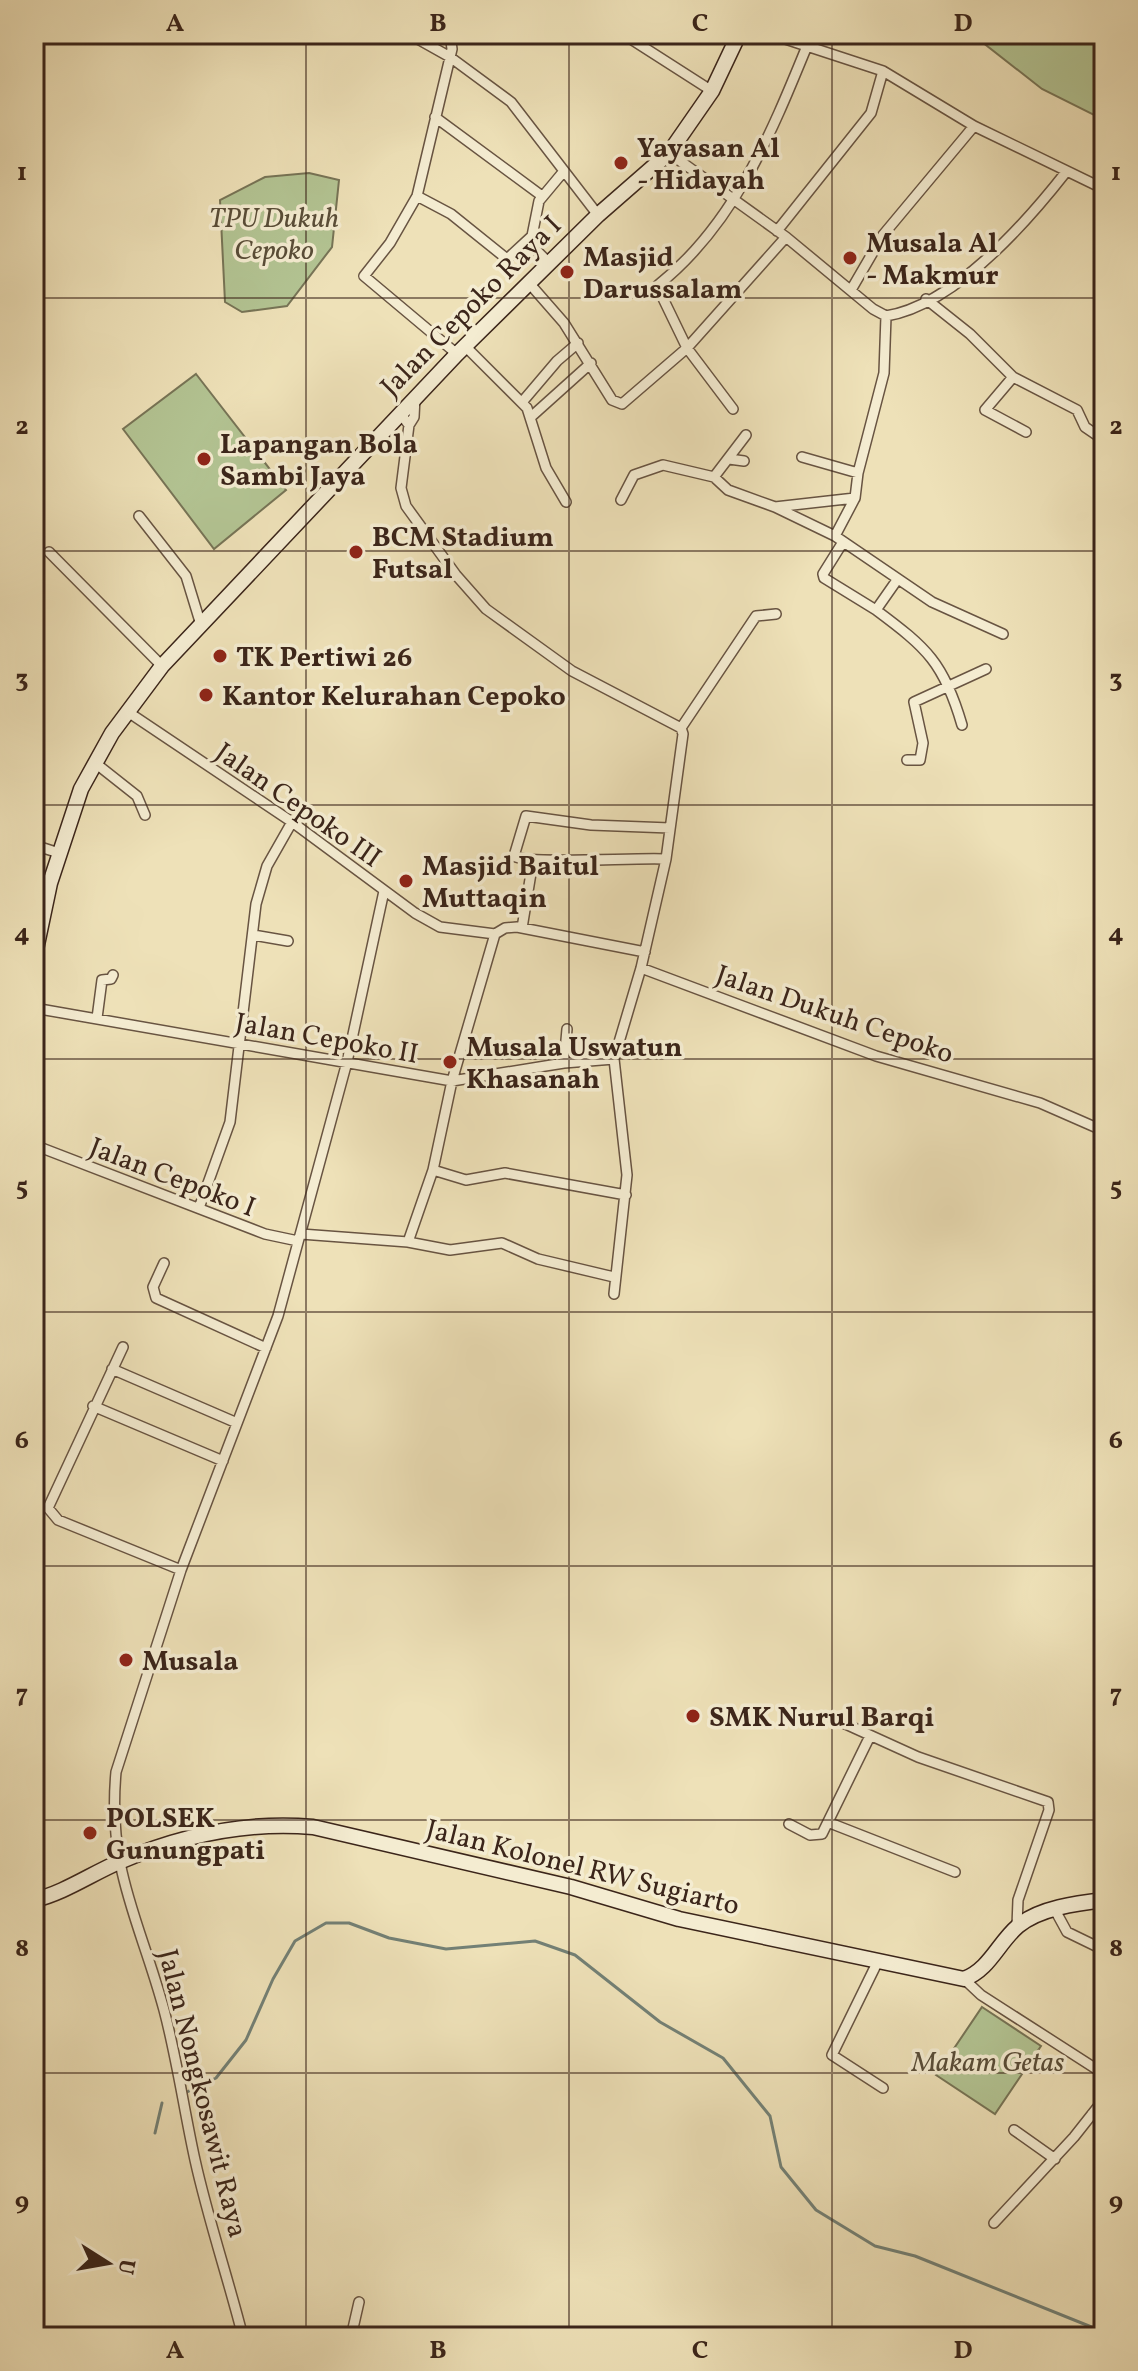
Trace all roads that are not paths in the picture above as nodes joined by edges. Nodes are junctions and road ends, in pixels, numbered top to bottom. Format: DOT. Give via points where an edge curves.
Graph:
graph roads {
  1 [pos="409,34"];
  2 [pos="450,34"];
  3 [pos="623,34"];
  4 [pos="739,34"];
  5 [pos="770,34"];
  6 [pos="807,46"];
  7 [pos="450,57"];
  8 [pos="883,71"];
  9 [pos="712,91"];
  10 [pos="435,117"];
  11 [pos="974,126"];
  12 [pos="669,153"];
  13 [pos="564,171"];
  14 [pos="1066,172"];
  15 [pos="1104,189"];
  16 [pos="417,196"];
  17 [pos="542,196"];
  18 [pos="734,200"];
  19 [pos="598,215"];
  20 [pos="782,234"];
  21 [pos="528,242"];
  22 [pos="550,264"];
  23 [pos="529,283"];
  24 [pos="851,290"];
  25 [pos="926,299"];
  26 [pos="886,316"];
  27 [pos="578,343"];
  28 [pos="687,348"];
  29 [pos="461,350"];
  30 [pos="591,363"];
  31 [pos="1013,377"];
  32 [pos="523,401"];
  33 [pos="733,409"];
  34 [pos="532,416"];
  35 [pos="404,419"];
  36 [pos="1026,432"];
  37 [pos="746,435"];
  38 [pos="1103,438"];
  39 [pos="802,457"];
  40 [pos="729,459"];
  41 [pos="744,461"];
  42 [pos="858,473"];
  43 [pos="714,477"];
  44 [pos="855,498"];
  45 [pos="621,500"];
  46 [pos="566,502"];
  47 [pos="775,507"];
  48 [pos="139,516"];
  49 [pos="839,539"];
  50 [pos="49,552"];
  51 [pos="897,580"];
  52 [pos="876,610"];
  53 [pos="776,614"];
  54 [pos="201,625"];
  55 [pos="1003,634"];
  56 [pos="162,666"];
  57 [pos="986,669"];
  58 [pos="950,683"];
  59 [pos="128,712"];
  60 [pos="962,725"];
  61 [pos="681,728"];
  62 [pos="907,760"];
  63 [pos="94,762"];
  64 [pos="145,815"];
  65 [pos="292,822"];
  66 [pos="670,828"];
  67 [pos="34,845"];
  68 [pos="59,853"];
  69 [pos="666,859"];
  70 [pos="533,861"];
  71 [pos="384,891"];
  72 [pos="522,928"];
  73 [pos="495,934"];
  74 [pos="253,935"];
  75 [pos="288,941"];
  76 [pos="645,952"];
  77 [pos="34,959"];
  78 [pos="641,968"];
  79 [pos="113,975"];
  80 [pos="34,1008"];
  81 [pos="97,1018"];
  82 [pos="567,1029"];
  83 [pos="239,1043"];
  84 [pos="614,1059"];
  85 [pos="347,1062"];
  86 [pos="564,1063"];
  87 [pos="452,1081"];
  88 [pos="1104,1131"];
  89 [pos="34,1145"];
  90 [pos="433,1170"];
  91 [pos="626,1195"];
  92 [pos="199,1208"];
  93 [pos="300,1237"];
  94 [pos="408,1242"];
  95 [pos="164,1263"];
  96 [pos="614,1277"];
  97 [pos="614,1294"];
  98 [pos="123,1347"];
  99 [pos="266,1348"];
  100 [pos="112,1369"];
  101 [pos="93,1406"];
  102 [pos="237,1423"];
  103 [pos="223,1461"];
  104 [pos="181,1570"];
  105 [pos="830,1717"];
  106 [pos="870,1736"];
  107 [pos="830,1823"];
  108 [pos="789,1824"];
  109 [pos="118,1862"];
  110 [pos="955,1872"];
  111 [pos="34,1900"];
  112 [pos="1104,1900"];
  113 [pos="1055,1910"];
  114 [pos="1017,1926"];
  115 [pos="1104,1950"];
  116 [pos="877,1963"];
  117 [pos="964,1979"];
  118 [pos="1104,2074"];
  119 [pos="883,2088"];
  120 [pos="1104,2099"];
  121 [pos="1092,2114"];
  122 [pos="1104,2123"];
  123 [pos="1014,2130"];
  124 [pos="1055,2159"];
  125 [pos="994,2223"];
  126 [pos="359,2302"];
  127 [pos="243,2337"];
  128 [pos="351,2337"];
  1 -- 7 [label="street"];
  2 -- 7 [label="street"];
  3 -- 9 [label="street"];
  4 -- 9 [label="main road, Jalan Cepoko Raya I"];
  5 -- 6 [label="street"];
  6 -- 8 [label="street"];
  6 -- 18 [label="street"];
  7 -- 10 [label="street"];
  7 -- 13 [label="street" via="511,102"];
  8 -- 11 [label="street"];
  8 -- 20 [label="street" via="871,113"];
  9 -- 12 [label="main road, Jalan Cepoko Raya I"];
  10 -- 16 [label="street"];
  10 -- 17 [label="street"];
  11 -- 14 [label="street"];
  11 -- 24 [label="street" via="883,235"];
  12 -- 18 [label="street"];
  12 -- 19 [label="main road, Jalan Cepoko Raya I"];
  13 -- 17 [label="street"];
  13 -- 19 [label="street"];
  14 -- 15 [label="street"];
  14 -- 25 [label="street" via="994,254"];
  16 -- 21 [label="street" via="451,214 504,258"];
  16 -- 29 [label="street" via="364,276"];
  17 -- 21 [label="street"];
  18 -- 20 [label="street"];
  18 -- 28 [label="street" via="694,252 657,286"];
  19 -- 22 [label="main road, Jalan Cepoko Raya I"];
  20 -- 24 [label="street"];
  20 -- 28 [label="street"];
  21 -- 22 [label="street"];
  22 -- 23 [label="main road, Jalan Cepoko Raya I"];
  23 -- 27 [label="street"];
  23 -- 29 [label="main road, Jalan Cepoko Raya I"];
  24 -- 26 [label="street"];
  25 -- 26 [label="street"];
  25 -- 31 [label="street"];
  26 -- 42 [label="street" via="884,373"];
  27 -- 30 [label="street"];
  27 -- 32 [label="street"];
  28 -- 30 [label="street" via="622,404 612,400"];
  28 -- 33 [label="street"];
  29 -- 32 [label="street"];
  29 -- 35 [label="main road, Jalan Cepoko Raya I" via="415,397"];
  30 -- 34 [label="street"];
  31 -- 36 [label="street" via="985,410"];
  31 -- 38 [label="street" via="1077,410 1085,427"];
  32 -- 34 [label="street"];
  34 -- 46 [label="street" via="546,468"];
  35 -- 54 [label="main road, Jalan Cepoko Raya I"];
  35 -- 61 [label="street" via="401,488 406,506 486,609 572,671"];
  37 -- 40 [label="street"];
  39 -- 42 [label="street"];
  40 -- 41 [label="street"];
  40 -- 43 [label="street"];
  42 -- 44 [label="street"];
  43 -- 45 [label="street" via="654,467 634,475"];
  43 -- 47 [label="street" via="728,490"];
  44 -- 47 [label="street"];
  44 -- 49 [label="street"];
  47 -- 49 [label="street"];
  48 -- 54 [label="street" via="186,576"];
  49 -- 51 [label="street"];
  49 -- 52 [label="street" via="824,578"];
  50 -- 56 [label="street"];
  51 -- 52 [label="street"];
  51 -- 55 [label="street"];
  52 -- 58 [label="street" via="937,661"];
  53 -- 61 [label="street" via="756,616"];
  54 -- 56 [label="main road, Jalan Cepoko Raya I"];
  56 -- 59 [label="main road, Jalan Cepoko Raya I"];
  57 -- 58 [label="street"];
  58 -- 60 [label="street"];
  58 -- 62 [label="street" via="914,702 923,750 920,760"];
  59 -- 63 [label="main road, Jalan Cepoko Raya I"];
  59 -- 65 [label="street, Jalan Cepoko III"];
  61 -- 66 [label="street"];
  63 -- 64 [label="street" via="137,796"];
  63 -- 68 [label="main road, Jalan Cepoko Raya I"];
  65 -- 71 [label="street, Jalan Cepoko III"];
  65 -- 74 [label="street" via="267,866"];
  66 -- 69 [label="street"];
  66 -- 70 [label="street" via="526,816 514,856"];
  67 -- 68 [label="street"];
  68 -- 77 [label="main road, Jalan Cepoko Raya I"];
  69 -- 70 [label="street"];
  69 -- 76 [label="street"];
  70 -- 72 [label="street"];
  71 -- 73 [label="street, Jalan Cepoko III" via="440,927"];
  71 -- 85 [label="street"];
  72 -- 73 [label="street, Jalan Cepoko III"];
  72 -- 76 [label="street"];
  73 -- 87 [label="street"];
  74 -- 75 [label="street"];
  74 -- 83 [label="street"];
  76 -- 78 [label="street"];
  78 -- 84 [label="street"];
  78 -- 88 [label="street, Jalan Dukuh Cepoko" via="876,1056 1040,1103"];
  79 -- 81 [label="street" via="102,980"];
  80 -- 81 [label="street, Jalan Cepoko II"];
  81 -- 83 [label="street, Jalan Cepoko II"];
  82 -- 86 [label="street"];
  83 -- 85 [label="street, Jalan Cepoko II"];
  83 -- 92 [label="street" via="230,1122"];
  84 -- 86 [label="street, Jalan Cepoko II"];
  84 -- 91 [label="street"];
  85 -- 87 [label="street, Jalan Cepoko II"];
  85 -- 93 [label="street"];
  86 -- 87 [label="street, Jalan Cepoko II"];
  87 -- 90 [label="street"];
  89 -- 92 [label="street, Jalan Cepoko I"];
  90 -- 91 [label="street" via="466,1180 505,1173"];
  90 -- 94 [label="street"];
  91 -- 96 [label="street"];
  92 -- 93 [label="street, Jalan Cepoko I" via="265,1234"];
  93 -- 94 [label="street"];
  93 -- 99 [label="street"];
  94 -- 96 [label="street" via="450,1250 502,1243 538,1259"];
  95 -- 99 [label="street" via="153,1287 156,1298"];
  96 -- 97 [label="street"];
  98 -- 100 [label="street"];
  99 -- 102 [label="street"];
  100 -- 101 [label="street"];
  100 -- 102 [label="street"];
  101 -- 103 [label="street"];
  101 -- 104 [label="street" via="49,1513"];
  102 -- 103 [label="street"];
  103 -- 104 [label="street"];
  104 -- 109 [label="street" via="116,1772"];
  105 -- 106 [label="street"];
  106 -- 107 [label="street"];
  106 -- 114 [label="street" via="1048,1802 1018,1900"];
  107 -- 108 [label="street" via="816,1836"];
  107 -- 110 [label="street"];
  109 -- 111 [label="main road, Jalan Kolonel RW Sugiarto"];
  109 -- 116 [label="main road, Jalan Kolonel RW Sugiarto" via="221,1829 313,1827"];
  109 -- 127 [label="street, Jalan Nongkosawit Raya" via="164,2010 195,2161"];
  112 -- 113 [label="main road"];
  113 -- 114 [label="main road"];
  113 -- 115 [label="street" via="1067,1932"];
  114 -- 117 [label="main road" via="981,1969"];
  116 -- 117 [label="main road, Jalan Kolonel RW Sugiarto"];
  116 -- 119 [label="street" via="832,2055"];
  117 -- 118 [label="street"];
  120 -- 121 [label="street"];
  121 -- 122 [label="street"];
  121 -- 124 [label="street"];
  123 -- 124 [label="street"];
  124 -- 125 [label="street"];
  126 -- 128 [label="street"];
}
